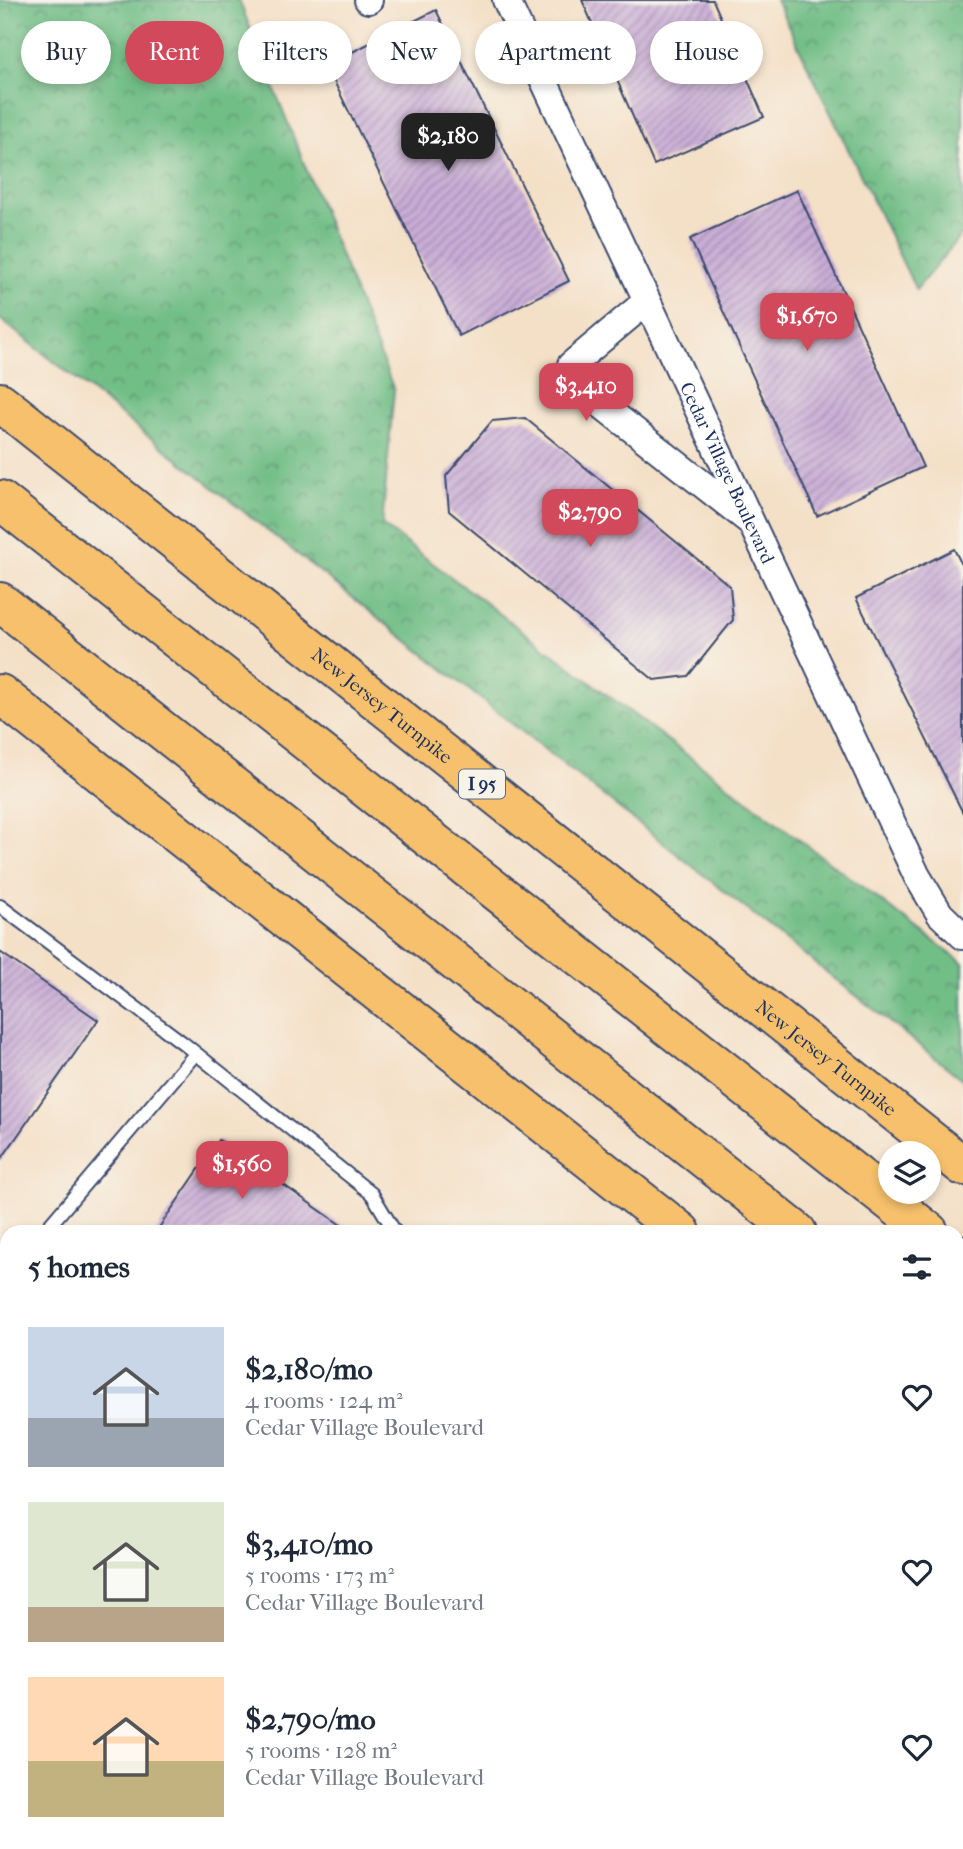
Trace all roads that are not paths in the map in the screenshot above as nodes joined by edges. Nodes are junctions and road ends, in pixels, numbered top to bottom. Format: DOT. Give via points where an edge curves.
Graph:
graph roads {
  1 [pos="506,0"];
  2 [pos="647,301"];
  3 [pos="0,402"];
  4 [pos="0,500"];
  5 [pos="750,522"];
  6 [pos="0,602"];
  7 [pos="0,694"];
  8 [pos="0,906"];
  9 [pos="963,936"];
  10 [pos="196,1054"];
  11 [pos="963,1166"];
  12 [pos="50,1225"];
  13 [pos="391,1225"];
  14 [pos="672,1225"];
  15 [pos="788,1225"];
  16 [pos="920,1225"];
  1 -- 2 [label="street, Cedar Village Boulevard"];
  2 -- 5 [label="street, Cedar Village Boulevard"];
  2 -- 5 [label="street" via="571,365 573,376 585,392"];
  3 -- 11 [label="highway, New Jersey Turnpike / I 95"];
  4 -- 16 [label="highway"];
  5 -- 9 [label="street, Cedar Village Boulevard" via="917,876 940,914"];
  6 -- 15 [label="highway"];
  7 -- 14 [label="highway"];
  8 -- 10 [label="lane"];
  10 -- 12 [label="lane"];
  10 -- 13 [label="lane" via="372,1194"];
}
